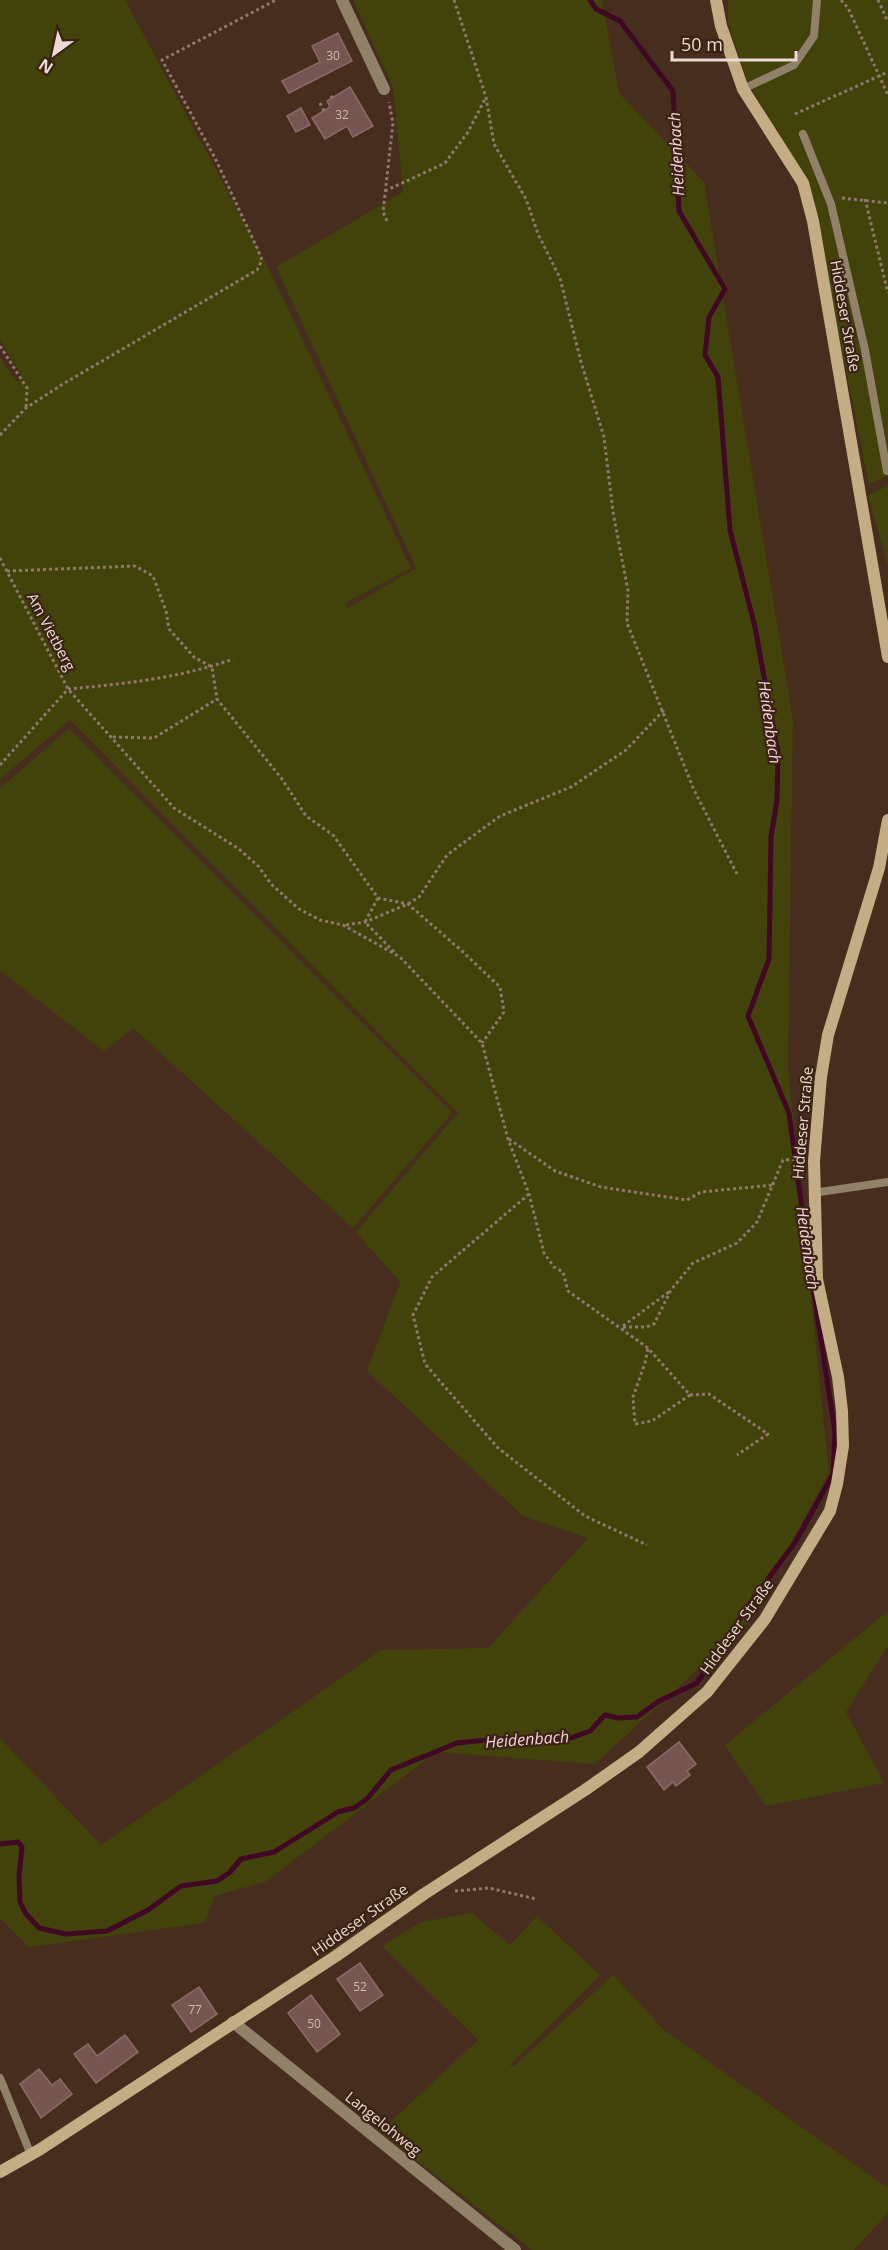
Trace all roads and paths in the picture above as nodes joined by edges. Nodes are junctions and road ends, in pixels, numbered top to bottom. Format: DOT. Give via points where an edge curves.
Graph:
graph roads {
  1 [pos="276,0"];
  2 [pos="342,0"];
  3 [pos="454,0"];
  4 [pos="716,0"];
  5 [pos="817,0"];
  6 [pos="841,0"];
  7 [pos="878,0"];
  8 [pos="888,22"];
  9 [pos="888,72"];
  10 [pos="881,75"];
  11 [pos="384,88"];
  12 [pos="742,89"];
  13 [pos="888,95"];
  14 [pos="486,97"];
  15 [pos="320,103"];
  16 [pos="324,111"];
  17 [pos="795,114"];
  18 [pos="803,134"];
  19 [pos="386,191"];
  20 [pos="828,197"];
  21 [pos="865,199"];
  22 [pos="888,203"];
  23 [pos="387,221"];
  24 [pos="888,293"];
  25 [pos="0,346"];
  26 [pos="26,408"];
  27 [pos="0,435"];
  28 [pos="887,471"];
  29 [pos="0,558"];
  30 [pos="7,572"];
  31 [pos="888,657"];
  32 [pos="233,659"];
  33 [pos="212,667"];
  34 [pos="68,689"];
  35 [pos="217,699"];
  36 [pos="664,710"];
  37 [pos="112,737"];
  38 [pos="0,765"];
  39 [pos="888,820"];
  40 [pos="737,874"];
  41 [pos="378,898"];
  42 [pos="408,904"];
  43 [pos="365,922"];
  44 [pos="344,925"];
  45 [pos="400,957"];
  46 [pos="482,1043"];
  47 [pos="508,1139"];
  48 [pos="801,1159"];
  49 [pos="888,1182"];
  50 [pos="773,1185"];
  51 [pos="813,1193"];
  52 [pos="529,1194"];
  53 [pos="671,1290"];
  54 [pos="621,1328"];
  55 [pos="648,1348"];
  56 [pos="690,1395"];
  57 [pos="737,1455"];
  58 [pos="647,1545"];
  59 [pos="424,1894"];
  60 [pos="536,1899"];
  61 [pos="233,2022"];
  62 [pos="0,2078"];
  63 [pos="31,2155"];
  64 [pos="0,2172"];
  65 [pos="515,2250"];
  1 -- 26 [label="path" via="162,60 215,158 253,240 262,260 257,270"];
  2 -- 11 [label="street"];
  3 -- 14 [label="path"];
  4 -- 12 [label="main road, Hiddeser Straße"];
  5 -- 12 [label="lane" via="814,36 794,65"];
  6 -- 10 [label="path"];
  7 -- 8 [label="path"];
  9 -- 10 [label="path"];
  10 -- 13 [label="path"];
  10 -- 17 [label="path"];
  11 -- 19 [label="path" via="393,123"];
  12 -- 31 [label="main road, Hiddeser Straße" via="803,183 813,221"];
  14 -- 19 [label="path" via="468,132 445,163"];
  14 -- 36 [label="path" via="494,144 526,199 560,278 604,437 628,591 627,623"];
  15 -- 16 [label="path"];
  18 -- 20 [label="lane"];
  19 -- 23 [label="path" via="383,212"];
  20 -- 21 [label="path"];
  20 -- 28 [label="lane" via="865,350"];
  21 -- 22 [label="path"];
  21 -- 24 [label="path"];
  25 -- 26 [label="path" via="27,388"];
  26 -- 27 [label="path"];
  29 -- 30 [label="path, Am Vietberg"];
  30 -- 33 [label="path" via="135,566 153,576 169,629 194,657"];
  30 -- 34 [label="path, Am Vietberg"];
  32 -- 33 [label="path"];
  33 -- 34 [label="path" via="126,684"];
  33 -- 35 [label="path"];
  34 -- 37 [label="path"];
  34 -- 38 [label="path, Am Vietberg"];
  35 -- 37 [label="path" via="154,738"];
  35 -- 41 [label="path" via="282,779 306,816 333,835"];
  36 -- 40 [label="path" via="694,790"];
  36 -- 42 [label="path" via="626,750 580,780 500,816 447,855 419,897"];
  37 -- 44 [label="path" via="174,808 238,849 299,909 320,920"];
  39 -- 51 [label="main road, Hiddeser Straße" via="879,868 828,1035"];
  41 -- 42 [label="path"];
  41 -- 43 [label="path"];
  42 -- 43 [label="path"];
  42 -- 46 [label="path" via="500,987 504,1012"];
  43 -- 44 [label="path"];
  43 -- 45 [label="path"];
  44 -- 45 [label="path"];
  45 -- 46 [label="path"];
  46 -- 47 [label="path"];
  47 -- 50 [label="path" via="555,1171 601,1186 687,1200 712,1190"];
  47 -- 52 [label="path"];
  48 -- 50 [label="path" via="783,1160"];
  49 -- 51 [label="lane"];
  50 -- 53 [label="path" via="758,1222 737,1243 693,1263"];
  51 -- 59 [label="main road, Hiddeser Straße" via="817,1279 842,1411 843,1446 830,1510 765,1619 707,1692 670,1727 621,1765"];
  52 -- 54 [label="path" via="544,1253 563,1272 568,1291"];
  52 -- 58 [label="path" via="432,1277 413,1315 425,1364 498,1448 585,1516"];
  53 -- 54 [label="path"];
  53 -- 54 [label="path" via="654,1324"];
  54 -- 55 [label="path"];
  55 -- 56 [label="path"];
  55 -- 56 [label="path" via="633,1397 635,1424 652,1420"];
  56 -- 57 [label="path" via="709,1394 768,1434"];
  59 -- 60 [label="path" via="489,1888"];
  59 -- 61 [label="main road, Hiddeser Straße"];
  61 -- 63 [label="main road, Hiddeser Straße"];
  61 -- 65 [label="street, Langelohweg"];
  62 -- 63 [label="lane"];
  63 -- 64 [label="main road, Hiddeser Straße"];
}
